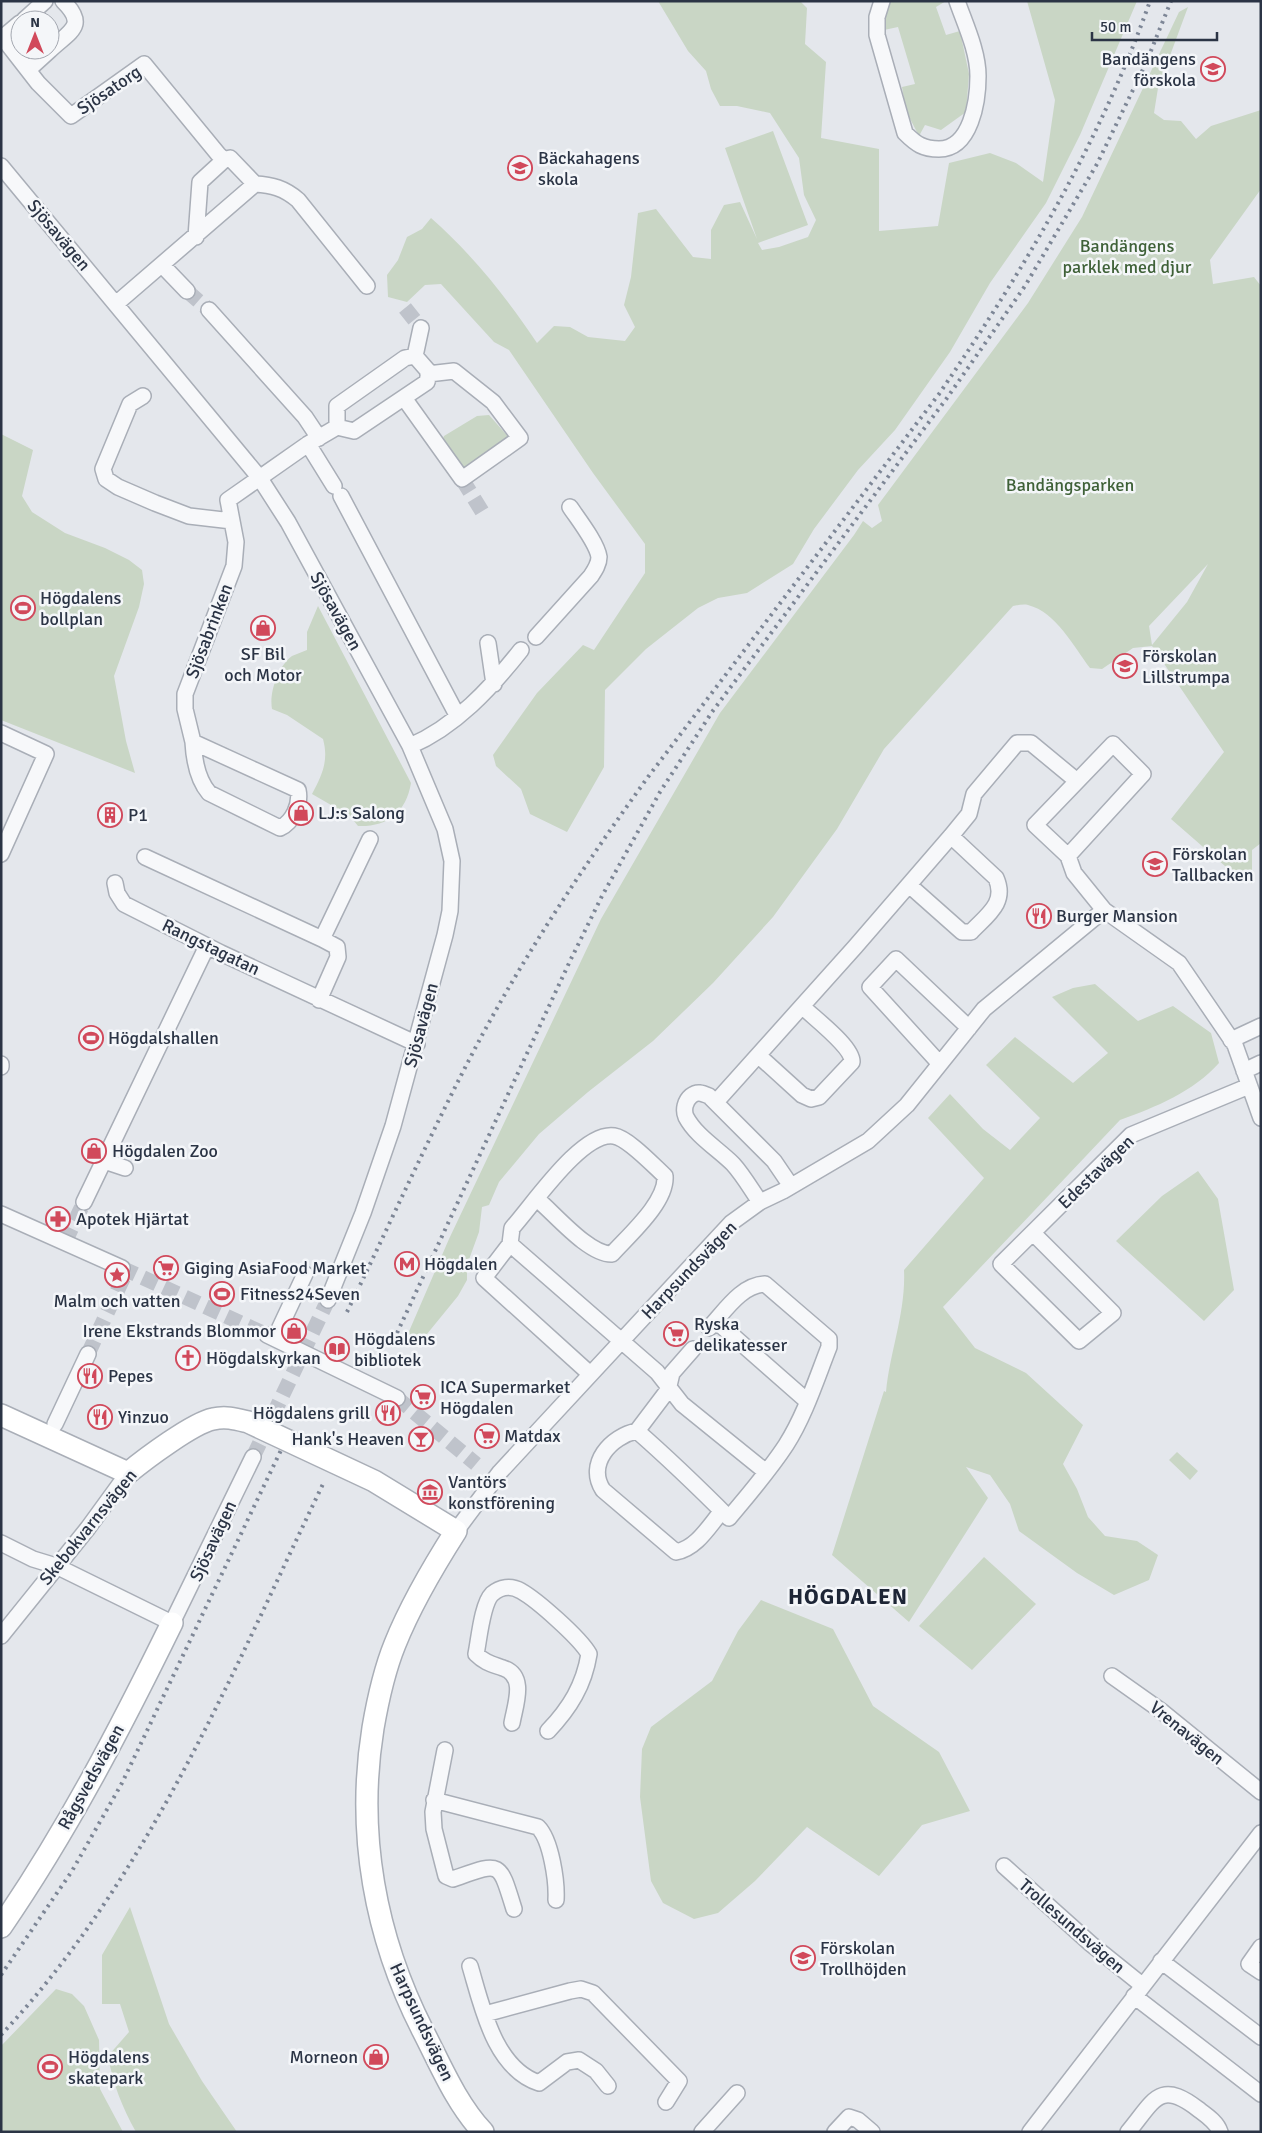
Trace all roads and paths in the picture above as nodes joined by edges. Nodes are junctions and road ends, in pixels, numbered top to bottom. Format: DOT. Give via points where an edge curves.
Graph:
graph roads {
  1 [pos="46,1"];
  2 [pos="63,1"];
  3 [pos="882,1"];
  4 [pos="957,1"];
  5 [pos="36,10"];
  6 [pos="2,39"];
  7 [pos="60,41"];
  8 [pos="39,60"];
  9 [pos="28,70"];
  10 [pos="224,160"];
  11 [pos="1,166"];
  12 [pos="255,184"];
  13 [pos="196,237"];
  14 [pos="162,265"];
  15 [pos="367,286"];
  16 [pos="187,291"];
  17 [pos="117,303"];
  18 [pos="209,310"];
  19 [pos="421,328"];
  20 [pos="415,356"];
  21 [pos="428,374"];
  22 [pos="143,396"];
  23 [pos="404,398"];
  24 [pos="336,428"];
  25 [pos="314,441"];
  26 [pos="259,477"];
  27 [pos="570,507"];
  28 [pos="232,521"];
  29 [pos="536,637"];
  30 [pos="488,643"];
  31 [pos="521,650"];
  32 [pos="494,684"];
  33 [pos="457,716"];
  34 [pos="1,733"];
  35 [pos="193,742"];
  36 [pos="410,746"];
  37 [pos="1077,781"];
  38 [pos="951,836"];
  39 [pos="370,839"];
  40 [pos="1,854"];
  41 [pos="145,856"];
  42 [pos="1068,856"];
  43 [pos="115,883"];
  44 [pos="908,885"];
  45 [pos="1104,910"];
  46 [pos="322,939"];
  47 [pos="207,946"];
  48 [pos="319,1000"];
  49 [pos="803,1007"];
  50 [pos="1261,1026"];
  51 [pos="969,1028"];
  52 [pos="1231,1040"];
  53 [pos="417,1044"];
  54 [pos="759,1056"];
  55 [pos="1261,1063"];
  56 [pos="940,1064"];
  57 [pos="1244,1071"];
  58 [pos="1249,1086"];
  59 [pos="716,1102"];
  60 [pos="1261,1118"];
  61 [pos="104,1161"];
  62 [pos="125,1168"];
  63 [pos="791,1186"];
  64 [pos="538,1199"];
  65 [pos="84,1202"];
  66 [pos="760,1202"];
  67 [pos="1,1214"];
  68 [pos="1033,1234"];
  69 [pos="510,1244"];
  70 [pos="122,1268"];
  71 [pos="305,1274"];
  72 [pos="328,1300"];
  73 [pos="620,1341"];
  74 [pos="693,1349"];
  75 [pos="88,1354"];
  76 [pos="589,1373"];
  77 [pos="668,1390"];
  78 [pos="398,1398"];
  79 [pos="807,1401"];
  80 [pos="1,1415"];
  81 [pos="56,1424"];
  82 [pos="637,1431"];
  83 [pos="253,1458"];
  84 [pos="766,1472"];
  85 [pos="128,1473"];
  86 [pos="722,1511"];
  87 [pos="456,1531"];
  88 [pos="1,1544"];
  89 [pos="56,1566"];
  90 [pos="172,1623"];
  91 [pos="1,1636"];
  92 [pos="1112,1676"];
  93 [pos="512,1723"];
  94 [pos="548,1731"];
  95 [pos="446,1750"];
  96 [pos="1261,1792"];
  97 [pos="434,1800"];
  98 [pos="1261,1833"];
  99 [pos="1004,1866"];
  100 [pos="556,1900"];
  101 [pos="514,1909"];
  102 [pos="1,1927"];
  103 [pos="1261,1947"];
  104 [pos="1161,1961"];
  105 [pos="470,1966"];
  106 [pos="1261,1972"];
  107 [pos="1138,1990"];
  108 [pos="485,2014"];
  109 [pos="1261,2038"];
  110 [pos="608,2086"];
  111 [pos="737,2093"];
  112 [pos="1261,2094"];
  113 [pos="666,2102"];
  114 [pos="483,2132"];
  115 [pos="702,2132"];
  116 [pos="835,2132"];
  117 [pos="872,2132"];
  118 [pos="1030,2132"];
  119 [pos="1128,2132"];
  120 [pos="1220,2132"];
  1 -- 5 [label="street"];
  2 -- 7 [label="street" via="74,12 76,20 74,28"];
  3 -- 4 [label="street" via="877,17 877,36 905,133 916,144 928,149 949,149 961,139 971,123 978,74 971,40"];
  6 -- 9 [label="street, Sjösatorg"];
  8 -- 9 [label="street"];
  9 -- 10 [label="street, Sjösatorg" via="71,116 144,64"];
  10 -- 12 [label="street, Sjösatorg" via="230,158"];
  10 -- 13 [label="street" via="200,182"];
  11 -- 17 [label="street, Sjösavägen"];
  12 -- 13 [label="street"];
  12 -- 15 [label="street" via="273,185 298,200"];
  13 -- 14 [label="street"];
  14 -- 16 [label="street"];
  14 -- 17 [label="street"];
  17 -- 26 [label="street, Sjösavägen"];
  18 -- 25 [label="street" via="305,417"];
  19 -- 20 [label="street"];
  20 -- 21 [label="street"];
  20 -- 24 [label="street" via="405,358 337,406"];
  21 -- 23 [label="street" via="427,382"];
  21 -- 23 [label="street" via="454,371 493,402 520,438 462,479"];
  22 -- 28 [label="street" via="130,404 103,469 106,479 188,516"];
  23 -- 24 [label="street" via="354,431"];
  24 -- 25 [label="street"];
  25 -- 26 [label="street"];
  25 -- 33 [label="street"];
  26 -- 28 [label="street, Sjösabrinken" via="228,500"];
  26 -- 36 [label="street, Sjösavägen" via="293,530"];
  27 -- 29 [label="street" via="595,547 598,564"];
  28 -- 35 [label="street, Sjösabrinken" via="236,542 234,566 185,694"];
  30 -- 32 [label="street"];
  31 -- 32 [label="street"];
  32 -- 33 [label="street"];
  33 -- 36 [label="street" via="441,730"];
  34 -- 40 [label="street" via="46,754"];
  35 -- 35 [label="street, Sjösabrinken" via="298,790 300,799 289,823 280,828 209,793 202,785 196,768"];
  36 -- 53 [label="street, Sjösavägen" via="445,829 452,861 450,911"];
  37 -- 38 [label="street" via="1031,743 1017,743 974,794 969,814"];
  37 -- 42 [label="street" via="1035,824"];
  37 -- 42 [label="street" via="1113,744 1143,774"];
  38 -- 44 [label="street"];
  38 -- 44 [label="street" via="996,878 1000,898 993,910 971,932 962,932"];
  39 -- 46 [label="street"];
  41 -- 46 [label="street"];
  42 -- 45 [label="street" via="1074,873"];
  43 -- 47 [label="street, Rangstagatan" via="124,904"];
  44 -- 49 [label="street"];
  45 -- 51 [label="street, Harpsundsvägen" via="984,1009"];
  45 -- 52 [label="street" via="1179,963"];
  46 -- 48 [label="street" via="336,947 338,957"];
  47 -- 48 [label="street, Rangstagatan"];
  47 -- 61 [label="street"];
  48 -- 53 [label="street, Rangstagatan"];
  49 -- 54 [label="street"];
  49 -- 54 [label="street" via="846,1046 852,1062 819,1097 811,1099 802,1096"];
  50 -- 52 [label="street"];
  51 -- 56 [label="street, Harpsundsvägen"];
  51 -- 56 [label="street" via="896,959 870,987"];
  52 -- 57 [label="street"];
  53 -- 72 [label="street, Sjösavägen" via="363,1213"];
  54 -- 59 [label="street"];
  55 -- 57 [label="street"];
  56 -- 63 [label="street, Harpsundsvägen" via="907,1105 868,1141"];
  57 -- 58 [label="street"];
  58 -- 60 [label="street"];
  58 -- 68 [label="street, Edestavägen" via="1131,1135"];
  59 -- 63 [label="street" via="774,1161"];
  59 -- 66 [label="street" via="709,1096 695,1093 688,1098 685,1116 734,1165"];
  61 -- 62 [label="street"];
  61 -- 65 [label="street"];
  63 -- 66 [label="street, Harpsundsvägen"];
  64 -- 64 [label="street" via="575,1153 602,1136 616,1136 626,1142 665,1176 666,1184 660,1200 612,1254 604,1254 587,1244"];
  64 -- 69 [label="street" via="512,1228"];
  66 -- 73 [label="street, Harpsundsvägen" via="731,1223"];
  67 -- 70 [label="street"];
  68 -- 68 [label="street, Edestavägen" via="1001,1264 1079,1341 1113,1312"];
  69 -- 73 [label="street"];
  69 -- 76 [label="street" via="484,1278"];
  71 -- 78 [label="street" via="271,1336"];
  73 -- 76 [label="street, Harpsundsvägen"];
  73 -- 77 [label="street" via="657,1372"];
  74 -- 77 [label="street" via="672,1373"];
  75 -- 81 [label="street"];
  76 -- 87 [label="street, Harpsundsvägen" via="500,1472"];
  77 -- 82 [label="street"];
  77 -- 84 [label="street"];
  79 -- 79 [label="street" via="712,1325 743,1290 765,1284 829,1339 829,1347"];
  79 -- 84 [label="street" via="786,1444"];
  80 -- 85 [label="street"];
  82 -- 86 [label="street"];
  82 -- 86 [label="street" via="624,1434 599,1461 597,1480 603,1490 676,1552 685,1550 698,1540"];
  83 -- 90 [label="street, Sjösavägen"];
  84 -- 86 [label="street" via="730,1518"];
  85 -- 87 [label="street, Skebokvarnsvägen" via="196,1426 228,1417 248,1422 374,1481"];
  85 -- 89 [label="street, Skebokvarnsvägen"];
  87 -- 114 [label="street, Harpsundsvägen" via="419,1592 381,1685 366,1780 366,1823 370,1870 379,1915 403,1991 456,2095"];
  88 -- 89 [label="street"];
  89 -- 90 [label="street"];
  89 -- 91 [label="street, Skebokvarnsvägen"];
  90 -- 102 [label="street, Rågsvedsvägen" via="89,1783"];
  92 -- 96 [label="street, Vrenavägen"];
  93 -- 94 [label="street" via="518,1683 515,1675 505,1668 488,1664 476,1654 485,1610 491,1596 501,1588 520,1590 555,1619 589,1654 576,1697"];
  95 -- 97 [label="street"];
  97 -- 100 [label="street" via="538,1827 544,1833 557,1884"];
  97 -- 101 [label="street" via="434,1829 446,1876 453,1879 485,1867 496,1868 504,1875"];
  98 -- 104 [label="street, Trollesundsvägen"];
  99 -- 107 [label="street, Trollesundsvägen"];
  103 -- 106 [label="street" via="1249,1964"];
  104 -- 107 [label="street, Trollesundsvägen"];
  104 -- 109 [label="street"];
  105 -- 108 [label="street"];
  107 -- 112 [label="street, Trollesundsvägen"];
  107 -- 118 [label="street, Trollesundsvägen"];
  108 -- 110 [label="street" via="499,2050 531,2080 540,2083 566,2062 579,2060 596,2071"];
  108 -- 113 [label="street" via="570,1991 581,1989 593,1993 679,2081"];
  111 -- 115 [label="street"];
  116 -- 117 [label="street" via="846,2119 853,2117"];
  119 -- 120 [label="street" via="1156,2099 1169,2094 1182,2096 1209,2118"];
}
